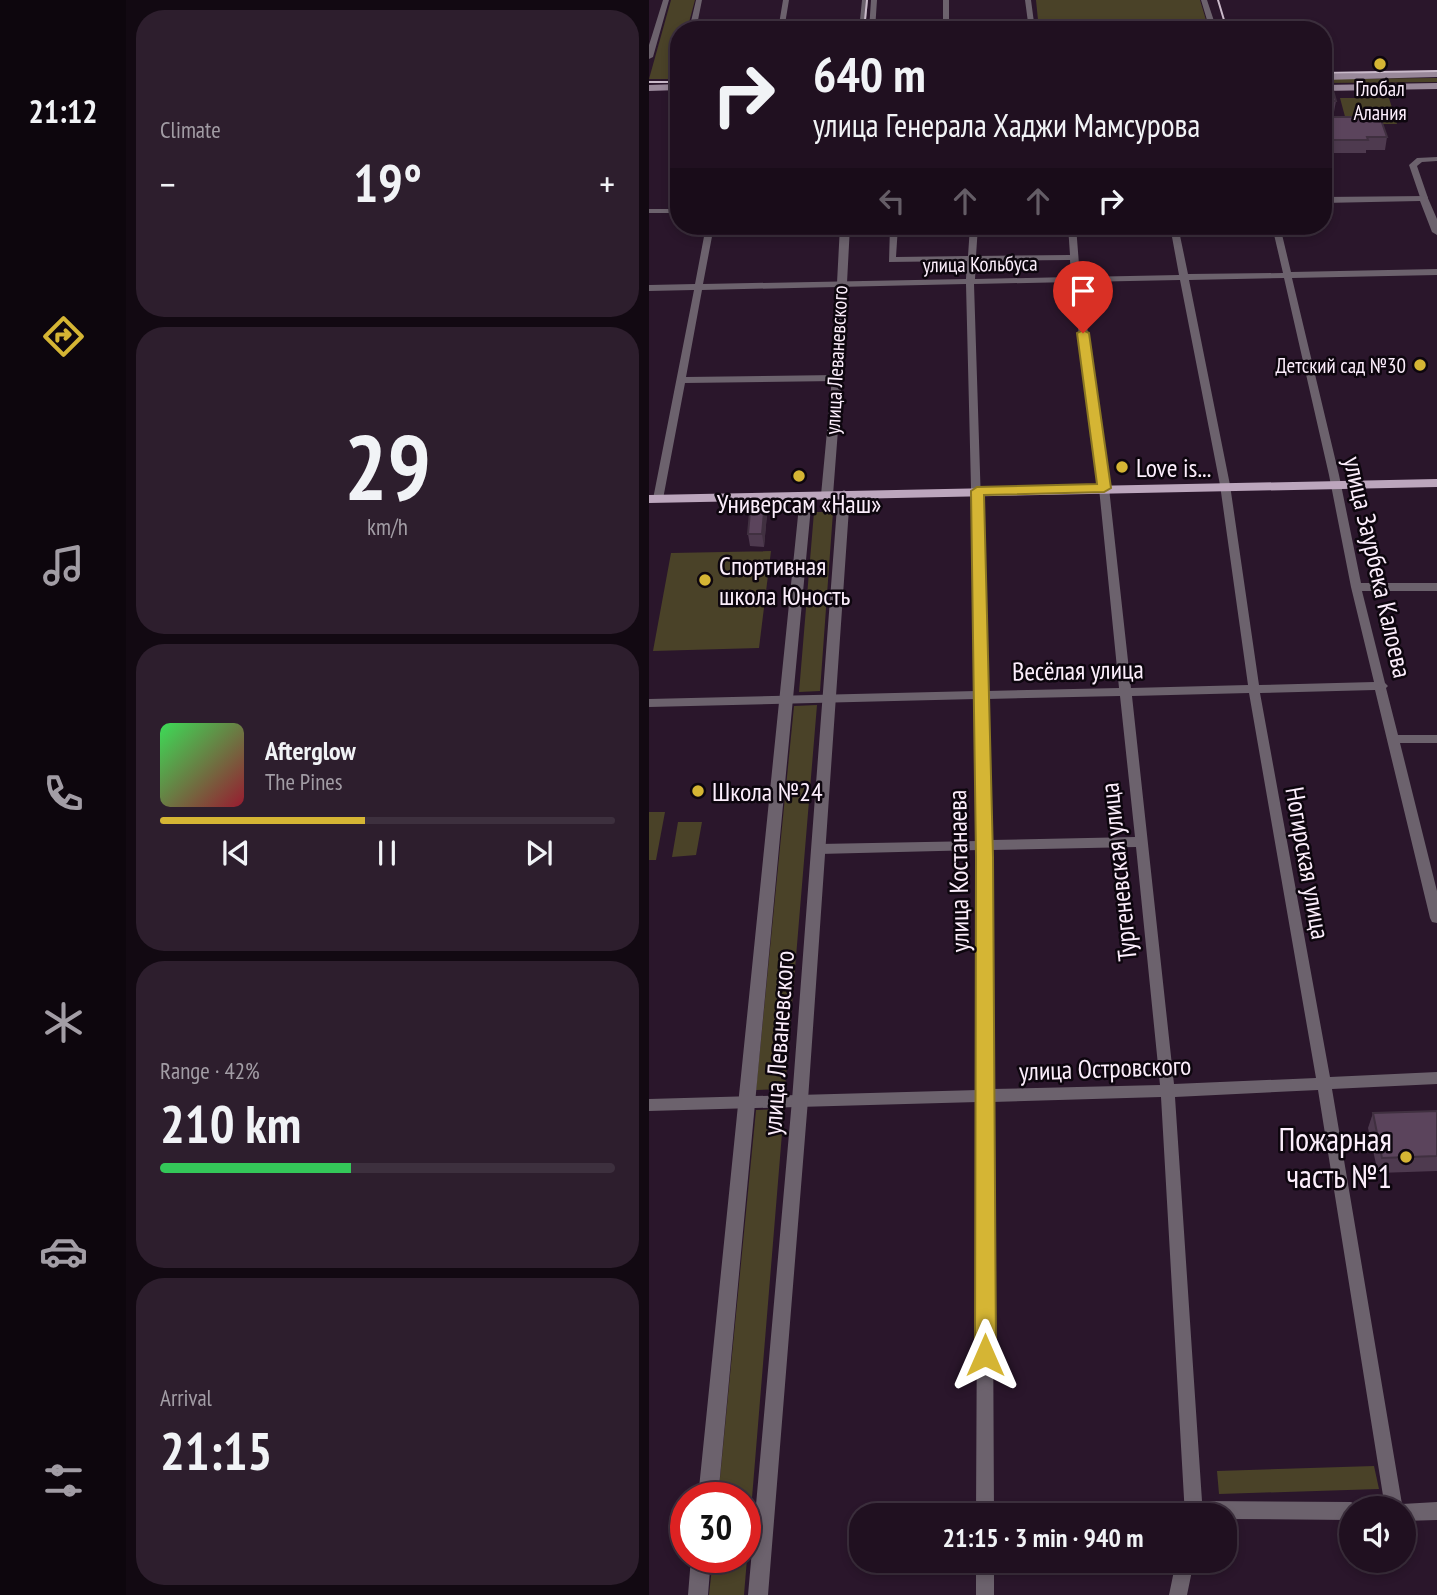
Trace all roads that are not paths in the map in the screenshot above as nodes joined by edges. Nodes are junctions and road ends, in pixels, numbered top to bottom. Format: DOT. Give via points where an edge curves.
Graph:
graph roads {
  1 [pos="666,0"];
  2 [pos="699,0"];
  3 [pos="787,0"];
  4 [pos="865,0"];
  5 [pos="874,0"];
  6 [pos="946,0"];
  7 [pos="1028,0"];
  8 [pos="1204,0"];
  9 [pos="694,21"];
  10 [pos="783,21"];
  11 [pos="863,21"];
  12 [pos="873,21"];
  13 [pos="946,21"];
  14 [pos="1031,21"];
  15 [pos="1211,21"];
  16 [pos="649,57"];
  17 [pos="1437,74"];
  18 [pos="1332,77"];
  19 [pos="1437,86"];
  20 [pos="670,87"];
  21 [pos="649,88"];
  22 [pos="1332,88"];
  23 [pos="670,90"];
  24 [pos="649,97"];
  25 [pos="1437,159"];
  26 [pos="1416,162"];
  27 [pos="1424,198"];
  28 [pos="1332,200"];
  29 [pos="649,211"];
  30 [pos="670,211"];
  31 [pos="1437,233"];
  32 [pos="708,235"];
  33 [pos="844,235"];
  34 [pos="893,235"];
  35 [pos="973,235"];
  36 [pos="1073,235"];
  37 [pos="1176,235"];
  38 [pos="1278,235"];
  39 [pos="1075,257"];
  40 [pos="970,259"];
  41 [pos="1437,272"];
  42 [pos="1288,274"];
  43 [pos="1183,275"];
  44 [pos="1076,280"];
  45 [pos="970,281"];
  46 [pos="840,285"];
  47 [pos="697,287"];
  48 [pos="649,288"];
  49 [pos="837,378"];
  50 [pos="682,380"];
  51 [pos="1437,483"];
  52 [pos="1336,484"];
  53 [pos="1225,485"];
  54 [pos="1104,488"];
  55 [pos="977,491"];
  56 [pos="844,494"];
  57 [pos="827,495"];
  58 [pos="806,496"];
  59 [pos="654,499"];
  60 [pos="1356,587"];
  61 [pos="1437,587"];
  62 [pos="1382,686"];
  63 [pos="1254,690"];
  64 [pos="1125,692"];
  65 [pos="981,695"];
  66 [pos="830,699"];
  67 [pos="785,700"];
  68 [pos="649,703"];
  69 [pos="1394,739"];
  70 [pos="1437,739"];
  71 [pos="1141,842"];
  72 [pos="984,845"];
  73 [pos="819,849"];
  74 [pos="1437,918"];
  75 [pos="1437,1078"];
  76 [pos="1324,1083"];
  77 [pos="1167,1091"];
  78 [pos="986,1096"];
  79 [pos="800,1100"];
  80 [pos="748,1102"];
  81 [pos="649,1105"];
  82 [pos="710,1482"];
  83 [pos="1392,1496"];
  84 [pos="985,1503"];
  85 [pos="1193,1503"];
  86 [pos="1339,1511"];
  87 [pos="1437,1511"];
  88 [pos="1237,1512"];
  89 [pos="1416,1512"];
  90 [pos="699,1573"];
  91 [pos="985,1573"];
  92 [pos="1183,1573"];
  93 [pos="697,1595"];
  94 [pos="758,1595"];
  95 [pos="985,1595"];
  96 [pos="1178,1595"];
  1 -- 16 [label="street"];
  2 -- 9 [label="street"];
  3 -- 10 [label="street"];
  4 -- 11 [label="street"];
  5 -- 12 [label="street"];
  6 -- 13 [label="street"];
  7 -- 14 [label="street"];
  8 -- 15 [label="street"];
  17 -- 18 [label="main road"];
  19 -- 22 [label="main road"];
  20 -- 21 [label="main road"];
  23 -- 24 [label="main road"];
  25 -- 26 [label="street"];
  26 -- 27 [label="street"];
  27 -- 28 [label="street"];
  27 -- 31 [label="street"];
  29 -- 30 [label="street"];
  32 -- 47 [label="street"];
  33 -- 46 [label="street, улица Леваневского"];
  34 -- 40 [label="street" via="892,260"];
  35 -- 40 [label="street, улица Костанаева"];
  36 -- 39 [label="street, Тургеневская улица"];
  37 -- 43 [label="street, Ногирская улица"];
  38 -- 42 [label="street, улица Заурбека Калоева"];
  39 -- 40 [label="street"];
  39 -- 44 [label="street, Тургеневская улица"];
  40 -- 45 [label="street, улица Костанаева"];
  41 -- 42 [label="street, улица Кольбуса"];
  42 -- 43 [label="street, улица Кольбуса"];
  42 -- 52 [label="street, улица Заурбека Калоева"];
  43 -- 44 [label="street, улица Кольбуса"];
  43 -- 53 [label="street, Ногирская улица"];
  44 -- 45 [label="street, улица Кольбуса"];
  44 -- 54 [label="street, Тургеневская улица"];
  45 -- 46 [label="street, улица Кольбуса"];
  45 -- 55 [label="street, улица Костанаева"];
  46 -- 47 [label="street, улица Кольбуса"];
  46 -- 49 [label="street, улица Леваневского"];
  47 -- 48 [label="street, улица Кольбуса"];
  47 -- 50 [label="street"];
  49 -- 50 [label="street"];
  49 -- 57 [label="street, улица Леваневского"];
  50 -- 59 [label="street"];
  51 -- 52 [label="main road"];
  52 -- 53 [label="main road"];
  52 -- 60 [label="street, улица Заурбека Калоева"];
  53 -- 54 [label="main road"];
  53 -- 63 [label="street, Ногирская улица"];
  54 -- 55 [label="main road"];
  54 -- 64 [label="street, Тургеневская улица"];
  55 -- 56 [label="main road"];
  55 -- 65 [label="street, улица Костанаева"];
  56 -- 57 [label="main road"];
  56 -- 66 [label="street, улица Леваневского"];
  57 -- 58 [label="main road"];
  58 -- 59 [label="main road"];
  58 -- 67 [label="street, улица Леваневского"];
  60 -- 61 [label="street"];
  60 -- 62 [label="street, улица Заурбека Калоева"];
  62 -- 63 [label="street, Весёлая улица"];
  62 -- 69 [label="street, улица Заурбека Калоева"];
  63 -- 64 [label="street, Весёлая улица"];
  63 -- 76 [label="street, Ногирская улица"];
  64 -- 65 [label="street, Весёлая улица"];
  64 -- 71 [label="street, Тургеневская улица"];
  65 -- 66 [label="street, Весёлая улица"];
  65 -- 72 [label="street, улица Костанаева"];
  66 -- 67 [label="street, Весёлая улица"];
  66 -- 73 [label="street, улица Леваневского"];
  67 -- 68 [label="street, Весёлая улица"];
  67 -- 80 [label="street, улица Леваневского"];
  69 -- 70 [label="street"];
  69 -- 74 [label="street, улица Заурбека Калоева"];
  71 -- 72 [label="street"];
  71 -- 77 [label="street, Тургеневская улица"];
  72 -- 73 [label="street"];
  72 -- 78 [label="street, улица Костанаева"];
  73 -- 79 [label="street, улица Леваневского"];
  75 -- 76 [label="street, улица Островского"];
  76 -- 77 [label="street, улица Островского"];
  76 -- 83 [label="street, Ногирская улица"];
  77 -- 78 [label="street, улица Островского"];
  77 -- 85 [label="street, Тургеневская улица"];
  78 -- 79 [label="street, улица Островского"];
  78 -- 84 [label="street, улица Костанаева"];
  79 -- 80 [label="street, улица Островского"];
  79 -- 94 [label="street, улица Леваневского"];
  80 -- 81 [label="street, улица Островского"];
  80 -- 82 [label="street, улица Леваневского"];
  86 -- 88 [label="street"];
  87 -- 89 [label="street"];
  90 -- 93 [label="street"];
  91 -- 95 [label="street"];
  92 -- 96 [label="street"];
}
